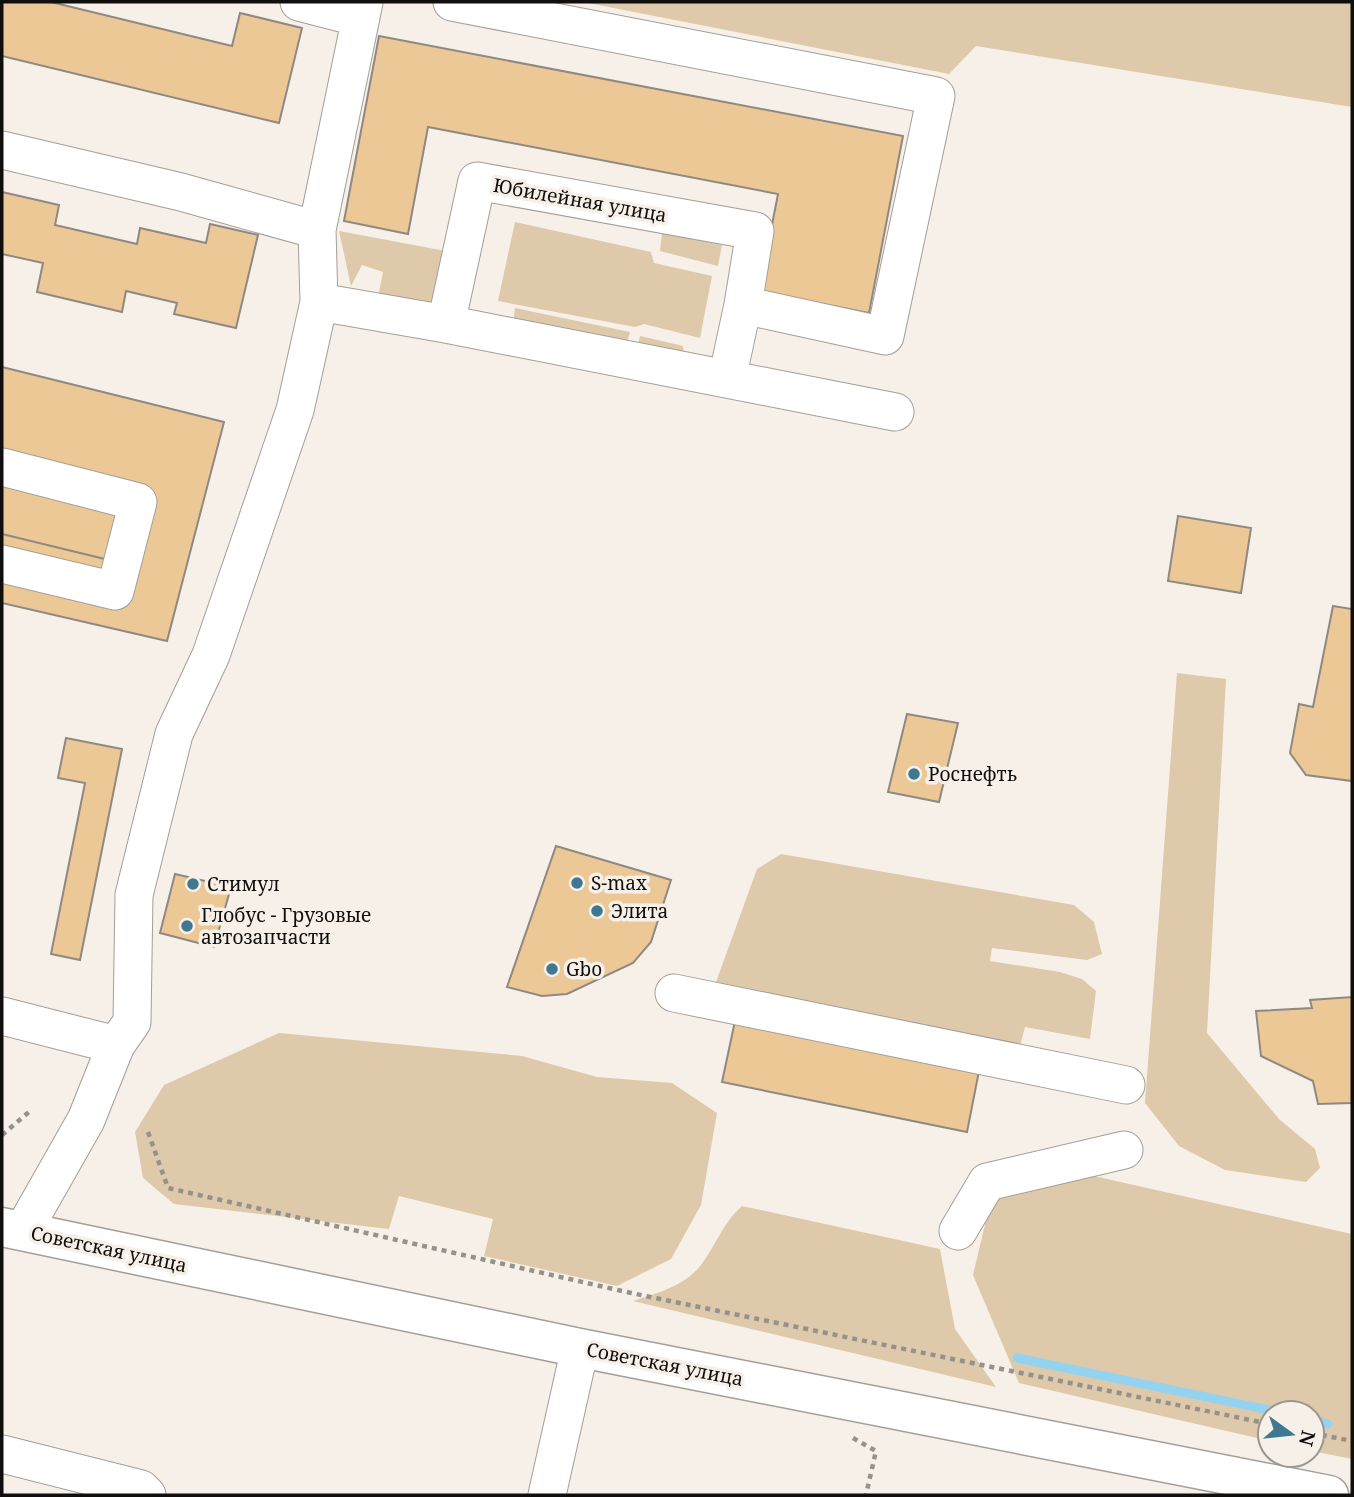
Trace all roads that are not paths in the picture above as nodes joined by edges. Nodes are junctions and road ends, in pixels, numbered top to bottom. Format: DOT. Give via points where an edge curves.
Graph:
graph roads {
  1 [pos="299,2"];
  2 [pos="452,2"];
  3 [pos="363,10"];
  4 [pos="2,150"];
  5 [pos="317,230"];
  6 [pos="319,302"];
  7 [pos="743,305"];
  8 [pos="446,324"];
  9 [pos="727,379"];
  10 [pos="895,412"];
  11 [pos="2,467"];
  12 [pos="2,564"];
  13 [pos="674,993"];
  14 [pos="2,1016"];
  15 [pos="116,1045"];
  16 [pos="1126,1085"];
  17 [pos="1124,1150"];
  18 [pos="13,1229"];
  19 [pos="958,1231"];
  20 [pos="580,1348"];
  21 [pos="2,1454"];
  22 [pos="74,1484"];
  23 [pos="147,1495"];
  24 [pos="547,1495"];
  25 [pos="1329,1495"];
  1 -- 3 [label="street"];
  2 -- 7 [label="street" via="936,96 885,336"];
  3 -- 5 [label="street"];
  4 -- 5 [label="street"];
  5 -- 6 [label="street"];
  6 -- 8 [label="street"];
  6 -- 15 [label="street" via="295,410 211,655 174,734 134,895 132,1022"];
  7 -- 8 [label="street, Юбилейная улица" via="755,231 477,181"];
  7 -- 9 [label="street"];
  8 -- 9 [label="street"];
  9 -- 10 [label="street"];
  11 -- 12 [label="street" via="138,502 115,591"];
  13 -- 16 [label="street"];
  14 -- 15 [label="street"];
  15 -- 18 [label="street" via="86,1120"];
  17 -- 19 [label="street" via="986,1182"];
  18 -- 20 [label="highway, Советская улица"];
  20 -- 24 [label="street"];
  20 -- 25 [label="highway, Советская улица"];
  21 -- 22 [label="street"];
  22 -- 23 [label="street" via="141,1489"];
}
